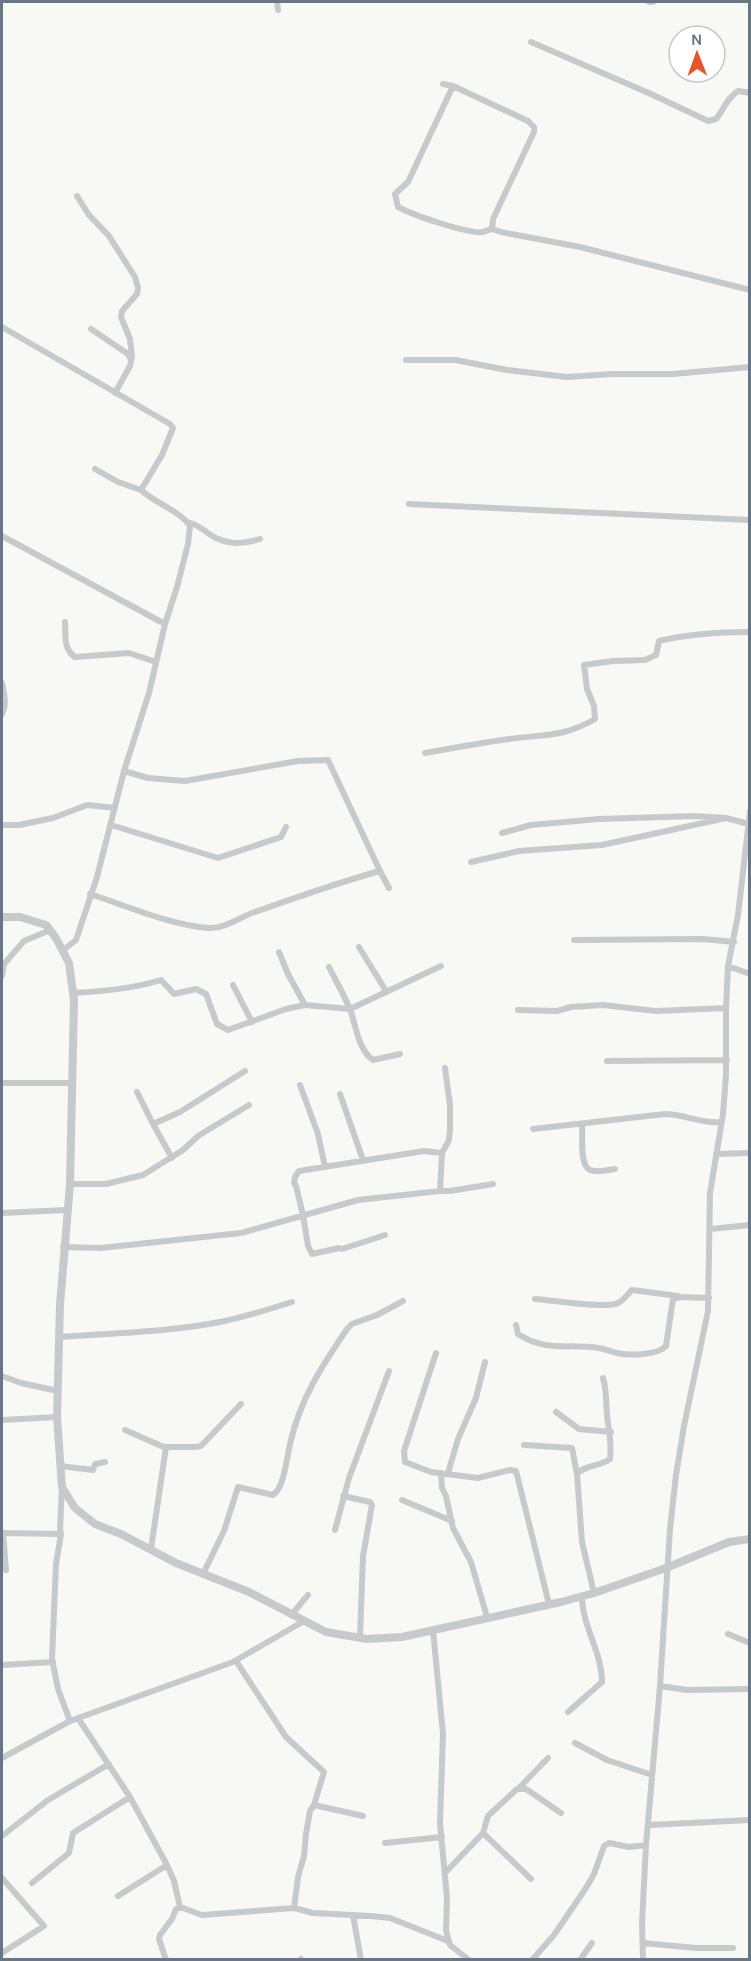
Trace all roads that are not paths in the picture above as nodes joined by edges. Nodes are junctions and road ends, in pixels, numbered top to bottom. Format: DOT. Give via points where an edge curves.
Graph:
graph roads {
  1 [pos="277,2"];
  2 [pos="278,10"];
  3 [pos="531,42"];
  4 [pos="443,84"];
  5 [pos="453,86"];
  6 [pos="750,93"];
  7 [pos="77,196"];
  8 [pos="492,229"];
  9 [pos="750,290"];
  10 [pos="2,327"];
  11 [pos="91,329"];
  12 [pos="406,360"];
  13 [pos="131,361"];
  14 [pos="750,367"];
  15 [pos="115,393"];
  16 [pos="95,469"];
  17 [pos="141,490"];
  18 [pos="409,504"];
  19 [pos="750,520"];
  20 [pos="188,522"];
  21 [pos="2,536"];
  22 [pos="260,539"];
  23 [pos="65,622"];
  24 [pos="165,624"];
  25 [pos="750,632"];
  26 [pos="156,662"];
  27 [pos="2,683"];
  28 [pos="2,714"];
  29 [pos="425,753"];
  30 [pos="124,771"];
  31 [pos="116,808"];
  32 [pos="750,811"];
  33 [pos="726,818"];
  34 [pos="749,824"];
  35 [pos="2,825"];
  36 [pos="111,825"];
  37 [pos="286,827"];
  38 [pos="502,833"];
  39 [pos="471,862"];
  40 [pos="380,871"];
  41 [pos="389,888"];
  42 [pos="90,894"];
  43 [pos="2,917"];
  44 [pos="48,931"];
  45 [pos="574,940"];
  46 [pos="734,942"];
  47 [pos="359,947"];
  48 [pos="62,951"];
  49 [pos="279,952"];
  50 [pos="441,966"];
  51 [pos="728,966"];
  52 [pos="329,967"];
  53 [pos="750,975"];
  54 [pos="2,976"];
  55 [pos="233,984"];
  56 [pos="386,991"];
  57 [pos="73,993"];
  58 [pos="305,1005"];
  59 [pos="726,1008"];
  60 [pos="350,1009"];
  61 [pos="518,1010"];
  62 [pos="252,1022"];
  63 [pos="400,1054"];
  64 [pos="727,1060"];
  65 [pos="607,1061"];
  66 [pos="445,1068"];
  67 [pos="244,1071"];
  68 [pos="2,1083"];
  69 [pos="72,1083"];
  70 [pos="300,1085"];
  71 [pos="137,1092"];
  72 [pos="340,1094"];
  73 [pos="249,1105"];
  74 [pos="721,1122"];
  75 [pos="153,1124"];
  76 [pos="582,1124"];
  77 [pos="532,1129"];
  78 [pos="442,1153"];
  79 [pos="750,1153"];
  80 [pos="716,1154"];
  81 [pos="171,1158"];
  82 [pos="363,1160"];
  83 [pos="325,1167"];
  84 [pos="615,1169"];
  85 [pos="70,1184"];
  86 [pos="493,1184"];
  87 [pos="440,1191"];
  88 [pos="66,1210"];
  89 [pos="2,1213"];
  90 [pos="303,1215"];
  91 [pos="750,1225"];
  92 [pos="710,1228"];
  93 [pos="385,1235"];
  94 [pos="63,1247"];
  95 [pos="680,1297"];
  96 [pos="709,1298"];
  97 [pos="535,1299"];
  98 [pos="403,1301"];
  99 [pos="292,1302"];
  100 [pos="516,1325"];
  101 [pos="59,1337"];
  102 [pos="436,1353"];
  103 [pos="485,1362"];
  104 [pos="389,1371"];
  105 [pos="2,1376"];
  106 [pos="603,1378"];
  107 [pos="58,1391"];
  108 [pos="241,1404"];
  109 [pos="556,1412"];
  110 [pos="57,1417"];
  111 [pos="2,1420"];
  112 [pos="125,1430"];
  113 [pos="611,1432"];
  114 [pos="524,1445"];
  115 [pos="166,1448"];
  116 [pos="105,1462"];
  117 [pos="60,1466"];
  118 [pos="445,1473"];
  119 [pos="577,1474"];
  120 [pos="62,1487"];
  121 [pos="343,1496"];
  122 [pos="402,1500"];
  123 [pos="452,1521"];
  124 [pos="335,1530"];
  125 [pos="2,1533"];
  126 [pos="61,1534"];
  127 [pos="750,1539"];
  128 [pos="151,1549"];
  129 [pos="666,1568"];
  130 [pos="6,1570"];
  131 [pos="203,1574"];
  132 [pos="594,1593"];
  133 [pos="308,1595"];
  134 [pos="582,1596"];
  135 [pos="549,1604"];
  136 [pos="292,1614"];
  137 [pos="487,1617"];
  138 [pos="304,1621"];
  139 [pos="433,1630"];
  140 [pos="728,1634"];
  141 [pos="360,1638"];
  142 [pos="750,1643"];
  143 [pos="236,1661"];
  144 [pos="53,1662"];
  145 [pos="2,1665"];
  146 [pos="660,1686"];
  147 [pos="750,1689"];
  148 [pos="568,1712"];
  149 [pos="78,1718"];
  150 [pos="70,1721"];
  151 [pos="575,1743"];
  152 [pos="2,1758"];
  153 [pos="548,1758"];
  154 [pos="109,1764"];
  155 [pos="652,1775"];
  156 [pos="519,1788"];
  157 [pos="130,1797"];
  158 [pos="314,1806"];
  159 [pos="561,1813"];
  160 [pos="363,1816"];
  161 [pos="750,1820"];
  162 [pos="649,1825"];
  163 [pos="483,1833"];
  164 [pos="2,1836"];
  165 [pos="442,1837"];
  166 [pos="385,1842"];
  167 [pos="646,1845"];
  168 [pos="167,1865"];
  169 [pos="445,1873"];
  170 [pos="2,1878"];
  171 [pos="531,1880"];
  172 [pos="32,1883"];
  173 [pos="118,1896"];
  174 [pos="180,1907"];
  175 [pos="294,1908"];
  176 [pos="353,1915"];
  177 [pos="448,1941"];
  178 [pos="592,1943"];
  179 [pos="643,1943"];
  180 [pos="733,1948"];
  181 [pos="2,1953"];
  182 [pos="166,1959"];
  183 [pos="361,1959"];
  184 [pos="469,1959"];
  185 [pos="532,1959"];
  186 [pos="580,1959"];
  187 [pos="643,1959"];
  1 -- 2 [label="street"];
  3 -- 6 [label="street" via="708,121 716,120 728,98 738,91"];
  4 -- 5 [label="street"];
  5 -- 8 [label="street" via="528,121 534,128"];
  5 -- 8 [label="street" via="408,182 395,194 396,201 398,207 410,214 458,228 484,232"];
  7 -- 13 [label="street" via="135,277 137,294 121,317 130,339"];
  8 -- 9 [label="street"];
  10 -- 15 [label="street"];
  11 -- 13 [label="street" via="128,354"];
  12 -- 14 [label="street" via="455,360 567,377 672,375"];
  13 -- 15 [label="street"];
  15 -- 17 [label="street" via="174,428"];
  16 -- 17 [label="street"];
  17 -- 20 [label="street"];
  18 -- 19 [label="street"];
  20 -- 22 [label="street" via="230,544"];
  20 -- 24 [label="street" via="188,544"];
  21 -- 24 [label="street"];
  23 -- 26 [label="street" via="67,648 75,657 129,653"];
  24 -- 26 [label="street"];
  25 -- 29 [label="street" via="670,638 659,641 656,655 645,660 584,665 595,719 581,727 559,735"];
  26 -- 30 [label="street"];
  27 -- 28 [label="street"];
  30 -- 31 [label="street"];
  30 -- 40 [label="street" via="148,778 185,781 298,761 328,760"];
  31 -- 35 [label="street" via="87,805 53,818"];
  31 -- 36 [label="street"];
  32 -- 34 [label="street"];
  33 -- 34 [label="street"];
  33 -- 38 [label="street" via="599,819 531,825"];
  33 -- 39 [label="street" via="602,845 519,851"];
  34 -- 46 [label="street"];
  36 -- 37 [label="street" via="218,858 275,840"];
  36 -- 42 [label="street"];
  40 -- 41 [label="street"];
  40 -- 42 [label="street" via="212,928 189,926"];
  42 -- 48 [label="street" via="76,940"];
  43 -- 44 [label="street" via="30,920 46,925"];
  44 -- 48 [label="street"];
  44 -- 54 [label="street" via="24,941 4,964"];
  45 -- 46 [label="street"];
  46 -- 51 [label="street"];
  47 -- 56 [label="street"];
  48 -- 57 [label="street" via="69,963"];
  49 -- 58 [label="street"];
  50 -- 56 [label="street"];
  51 -- 53 [label="street"];
  51 -- 59 [label="street"];
  52 -- 60 [label="street"];
  55 -- 62 [label="street"];
  56 -- 60 [label="street"];
  57 -- 62 [label="street" via="111,991 161,980 174,994 196,989 206,994 217,1024 228,1030"];
  57 -- 69 [label="street"];
  58 -- 60 [label="street"];
  58 -- 62 [label="street"];
  59 -- 61 [label="street" via="656,1011 603,1005 557,1011"];
  59 -- 64 [label="street"];
  60 -- 63 [label="street" via="362,1046 371,1059"];
  64 -- 65 [label="street"];
  64 -- 74 [label="street"];
  66 -- 78 [label="street" via="450,1129"];
  67 -- 75 [label="street" via="180,1112"];
  68 -- 69 [label="street"];
  69 -- 85 [label="street"];
  70 -- 83 [label="street"];
  71 -- 75 [label="street"];
  72 -- 82 [label="street"];
  73 -- 81 [label="street" via="198,1136"];
  74 -- 76 [label="street" via="664,1114"];
  74 -- 80 [label="street"];
  75 -- 81 [label="street"];
  76 -- 77 [label="street"];
  76 -- 84 [label="street" via="586,1167"];
  78 -- 82 [label="street"];
  78 -- 87 [label="street"];
  79 -- 80 [label="street"];
  80 -- 92 [label="street"];
  81 -- 85 [label="street" via="131,1179"];
  82 -- 83 [label="street"];
  83 -- 90 [label="street" via="299,1171 295,1176"];
  85 -- 88 [label="street"];
  86 -- 87 [label="street"];
  87 -- 90 [label="street" via="358,1200"];
  88 -- 89 [label="street"];
  88 -- 94 [label="street"];
  90 -- 93 [label="street" via="312,1254"];
  90 -- 94 [label="street" via="222,1236 101,1248"];
  91 -- 92 [label="street"];
  92 -- 96 [label="street"];
  94 -- 101 [label="street"];
  95 -- 96 [label="street"];
  95 -- 97 [label="street" via="632,1290 614,1305"];
  95 -- 100 [label="street" via="674,1299 666,1346 654,1353 619,1354 600,1348 540,1345 518,1334"];
  96 -- 129 [label="street" via="676,1475"];
  98 -- 131 [label="street" via="347,1329 305,1396 280,1489 273,1495 238,1487 224,1531"];
  99 -- 101 [label="street" via="225,1321"];
  101 -- 107 [label="street"];
  102 -- 118 [label="street" via="403,1454 405,1462 430,1472"];
  103 -- 118 [label="street" via="476,1398"];
  104 -- 121 [label="street"];
  105 -- 107 [label="street"];
  106 -- 113 [label="street"];
  107 -- 110 [label="street"];
  108 -- 115 [label="street" via="201,1446"];
  109 -- 113 [label="street" via="579,1429"];
  110 -- 111 [label="street"];
  110 -- 117 [label="street"];
  112 -- 115 [label="street"];
  113 -- 119 [label="street" via="608,1462 585,1467"];
  114 -- 119 [label="street" via="572,1448"];
  115 -- 128 [label="street"];
  116 -- 117 [label="street" via="95,1464 93,1470"];
  117 -- 120 [label="street"];
  118 -- 123 [label="street" via="442,1488"];
  118 -- 135 [label="street" via="478,1478 516,1471"];
  119 -- 132 [label="street" via="582,1542"];
  120 -- 126 [label="street"];
  120 -- 128 [label="street" via="75,1508 95,1524"];
  121 -- 124 [label="street"];
  121 -- 141 [label="street" via="372,1505 363,1556"];
  122 -- 123 [label="street"];
  123 -- 137 [label="street" via="474,1570"];
  125 -- 126 [label="street"];
  125 -- 130 [label="street"];
  126 -- 144 [label="street" via="56,1564"];
  127 -- 129 [label="street" via="729,1542"];
  128 -- 131 [label="street"];
  129 -- 132 [label="street"];
  129 -- 146 [label="street"];
  131 -- 136 [label="street"];
  132 -- 134 [label="street"];
  133 -- 136 [label="street"];
  134 -- 135 [label="street"];
  134 -- 148 [label="street" via="602,1682"];
  135 -- 137 [label="street"];
  136 -- 138 [label="street"];
  137 -- 139 [label="street"];
  138 -- 141 [label="street" via="326,1632"];
  138 -- 143 [label="street"];
  139 -- 141 [label="street"];
  139 -- 165 [label="street" via="443,1734"];
  140 -- 142 [label="street"];
  143 -- 149 [label="street"];
  143 -- 158 [label="street" via="286,1737 323,1771"];
  144 -- 145 [label="street"];
  144 -- 150 [label="street"];
  146 -- 147 [label="street" via="687,1690"];
  146 -- 155 [label="street"];
  149 -- 150 [label="street"];
  149 -- 154 [label="street"];
  150 -- 152 [label="street"];
  151 -- 155 [label="street" via="606,1761"];
  153 -- 156 [label="street"];
  154 -- 157 [label="street"];
  154 -- 164 [label="street" via="48,1800"];
  155 -- 162 [label="street"];
  156 -- 159 [label="street"];
  156 -- 163 [label="street" via="489,1816"];
  157 -- 168 [label="street"];
  157 -- 172 [label="street" via="73,1833 69,1853"];
  158 -- 160 [label="street"];
  158 -- 175 [label="street"];
  161 -- 162 [label="street"];
  162 -- 167 [label="street"];
  163 -- 169 [label="street"];
  163 -- 171 [label="street"];
  165 -- 166 [label="street"];
  165 -- 169 [label="street"];
  167 -- 179 [label="street"];
  167 -- 185 [label="street" via="604,1846 586,1888"];
  168 -- 173 [label="street"];
  168 -- 174 [label="street"];
  169 -- 177 [label="street"];
  170 -- 181 [label="street" via="44,1926"];
  174 -- 175 [label="street" via="202,1915"];
  174 -- 182 [label="street" via="160,1935"];
  175 -- 176 [label="street" via="313,1914"];
  176 -- 177 [label="street" via="390,1918"];
  176 -- 183 [label="street"];
  177 -- 184 [label="street"];
  178 -- 186 [label="street"];
  179 -- 180 [label="street"];
  179 -- 187 [label="street"];
}
